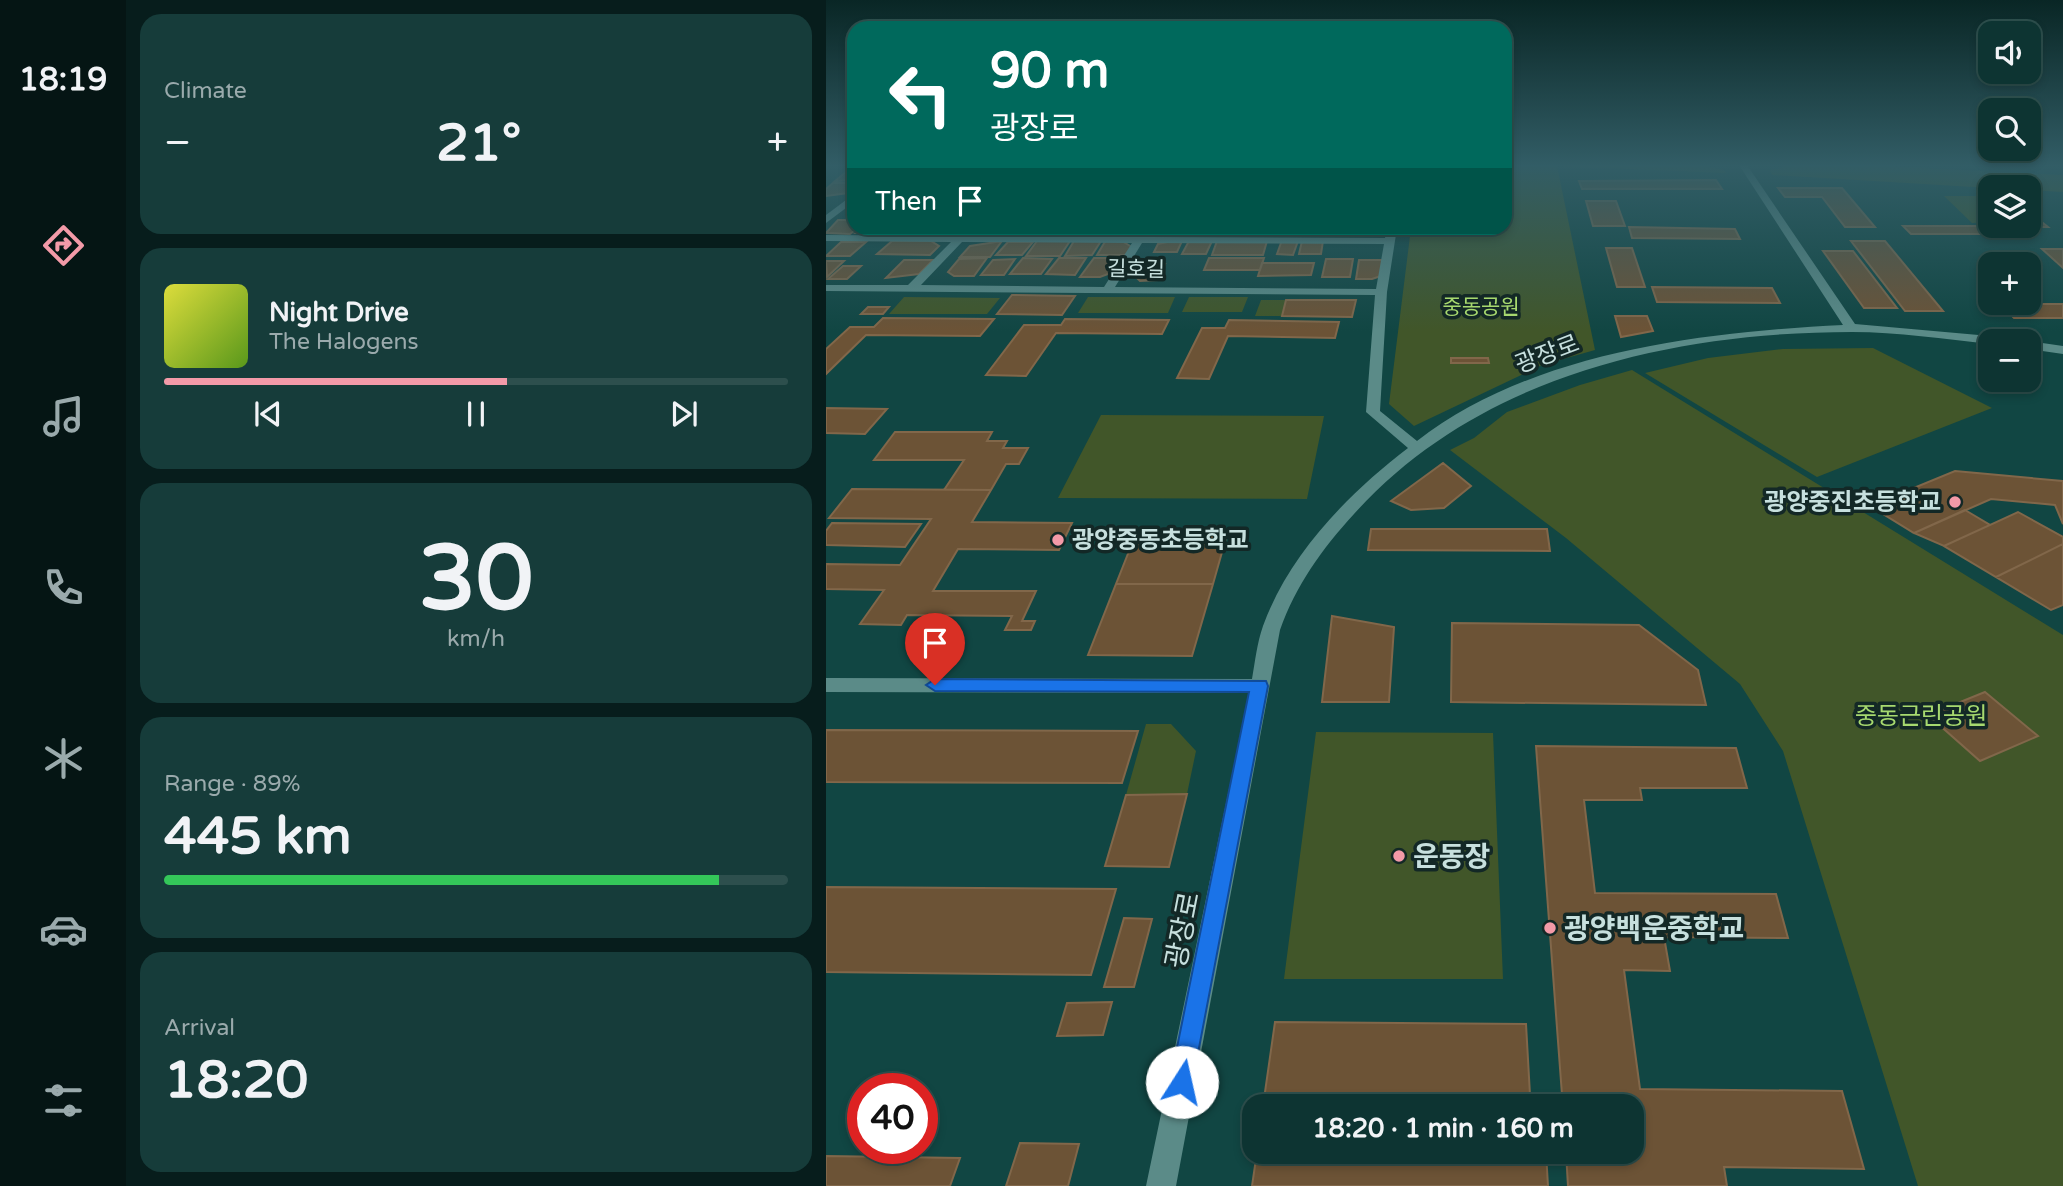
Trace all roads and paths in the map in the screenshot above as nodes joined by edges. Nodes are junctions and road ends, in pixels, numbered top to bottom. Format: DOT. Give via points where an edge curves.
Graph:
graph roads {
  1 [pos="1780,220"];
  2 [pos="963,235"];
  3 [pos="1142,235"];
  4 [pos="1390,235"];
  5 [pos="826,238"];
  6 [pos="958,240"];
  7 [pos="1138,241"];
  8 [pos="1389,242"];
  9 [pos="826,288"];
  10 [pos="912,288"];
  11 [pos="1109,288"];
  12 [pos="1381,292"];
  13 [pos="1851,328"];
  14 [pos="1978,339"];
  15 [pos="2041,347"];
  16 [pos="2063,350"];
  17 [pos="1415,447"];
  18 [pos="826,685"];
  19 [pos="1259,686"];
  20 [pos="1161,1186"];
  1 -- 13 [label="street"];
  2 -- 6 [label="street"];
  3 -- 7 [label="street"];
  4 -- 8 [label="street"];
  5 -- 6 [label="street"];
  6 -- 7 [label="street"];
  6 -- 10 [label="street"];
  7 -- 8 [label="street"];
  7 -- 11 [label="street"];
  8 -- 12 [label="street"];
  9 -- 10 [label="street, 길호길"];
  10 -- 11 [label="street, 길호길"];
  11 -- 12 [label="street, 길호길"];
  12 -- 17 [label="street" via="1373,412"];
  13 -- 14 [label="street, 광장로"];
  13 -- 17 [label="street, 광장로" via="1721,337 1617,355 1491,402"];
  15 -- 16 [label="street"];
  17 -- 19 [label="street, 광장로" via="1378,476 1344,512 1297,573 1270,630"];
  18 -- 19 [label="street"];
  19 -- 20 [label="street, 광장로"];
}
